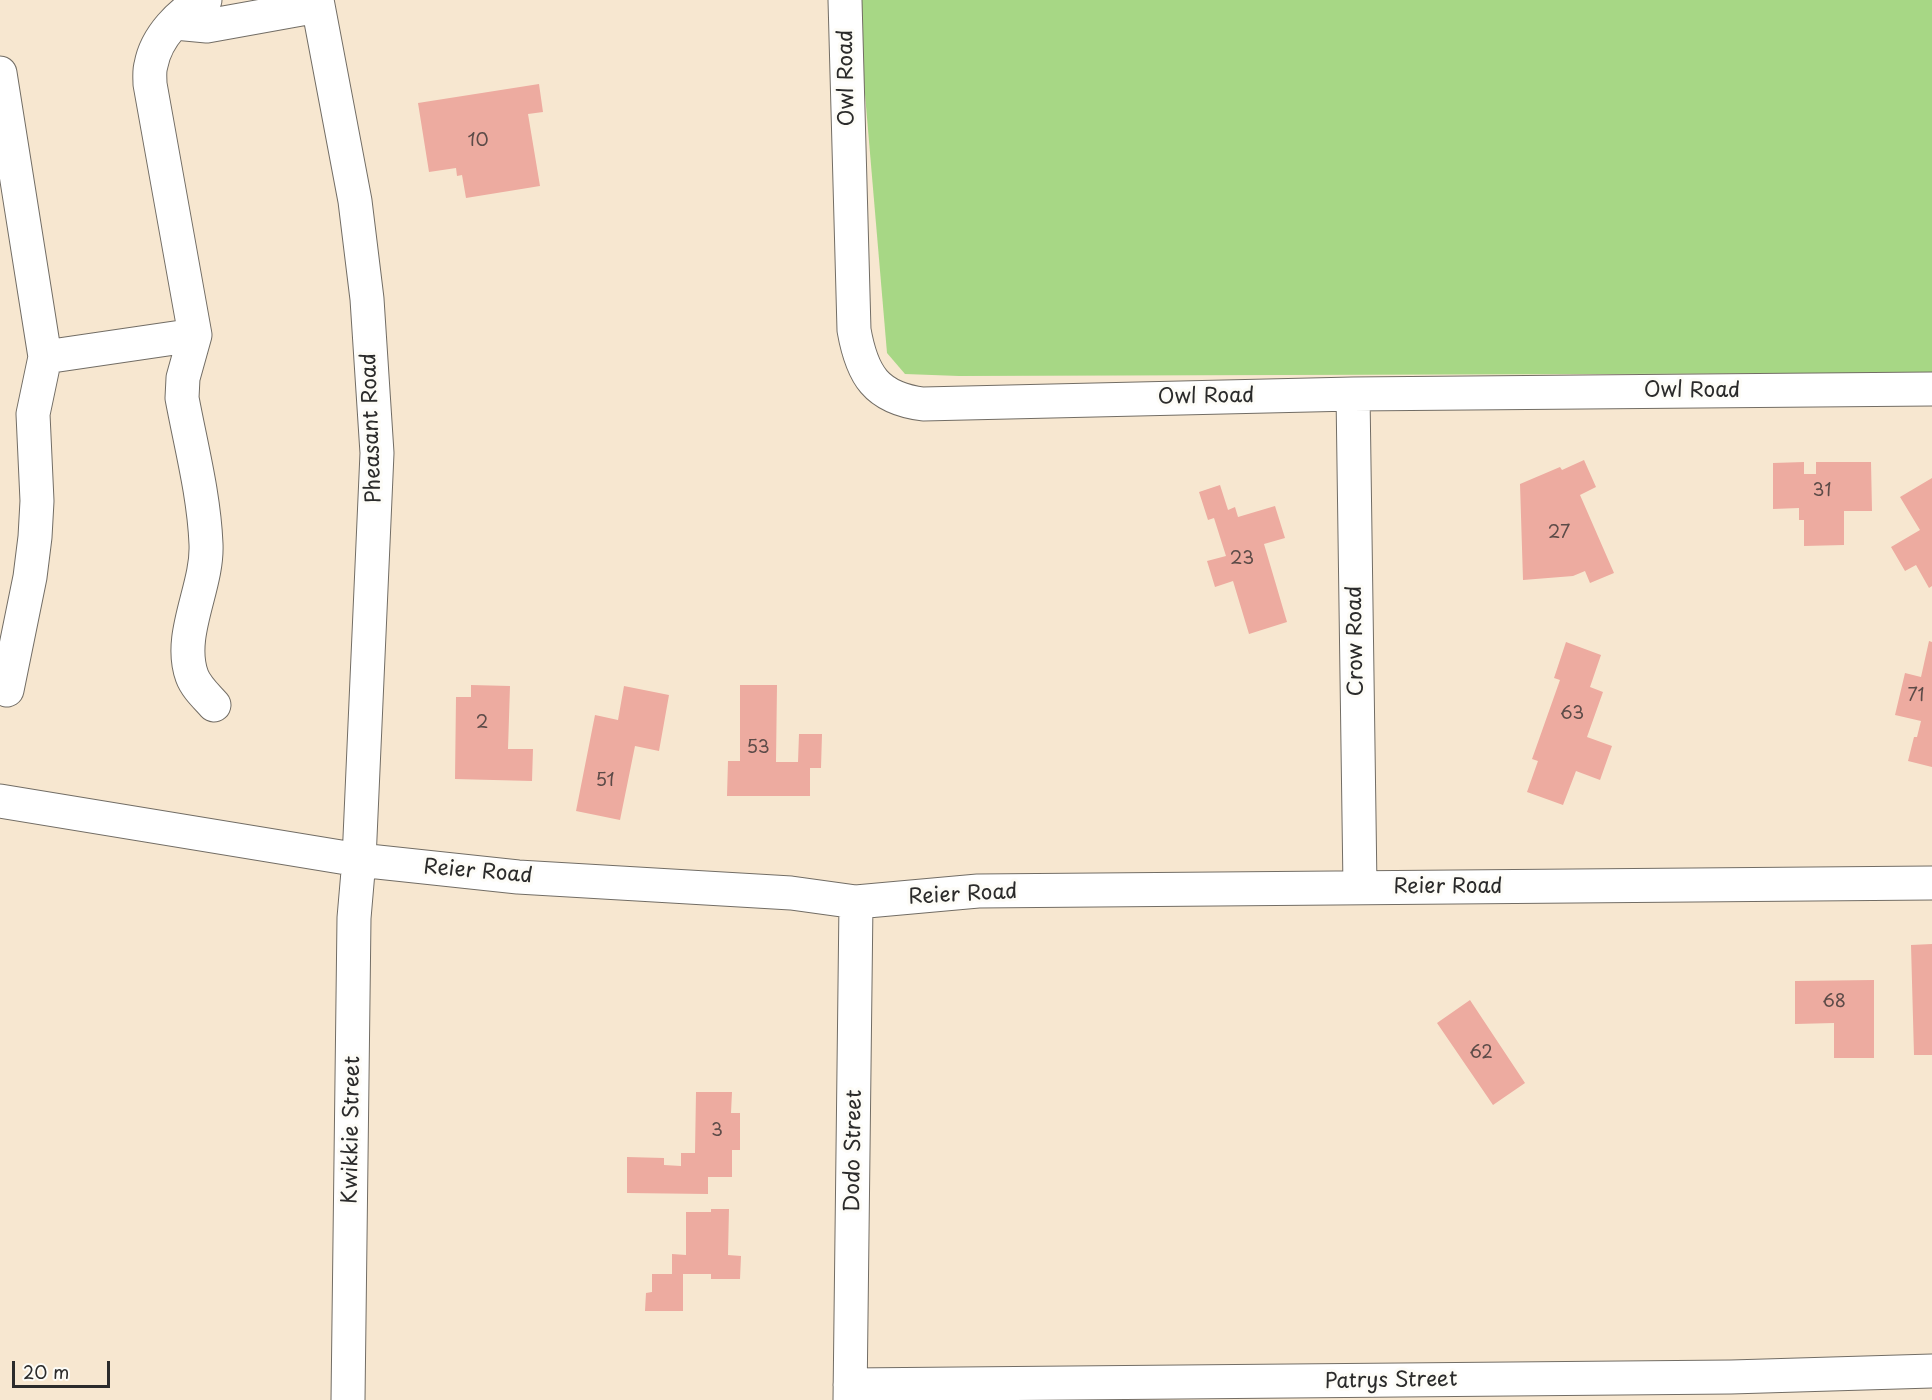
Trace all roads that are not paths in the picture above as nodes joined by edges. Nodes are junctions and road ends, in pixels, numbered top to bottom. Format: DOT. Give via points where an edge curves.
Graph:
graph roads {
  1 [pos="205,0"];
  2 [pos="845,0"];
  3 [pos="318,3"];
  4 [pos="175,22"];
  5 [pos="0,73"];
  6 [pos="195,336"];
  7 [pos="45,357"];
  8 [pos="1932,389"];
  9 [pos="1353,394"];
  10 [pos="7,690"];
  11 [pos="214,705"];
  12 [pos="0,801"];
  13 [pos="359,860"];
  14 [pos="1932,883"];
  15 [pos="1360,887"];
  16 [pos="856,902"];
  17 [pos="1932,1371"];
  18 [pos="1731,1389"];
  19 [pos="1338,1391"];
  20 [pos="850,1393"];
  21 [pos="348,1400"];
  1 -- 4 [label="street" via="186,10"];
  2 -- 9 [label="street, Owl Road" via="854,330 858,355 884,392 902,401 923,404"];
  3 -- 4 [label="street" via="207,26"];
  3 -- 13 [label="street, Pheasant Road" via="356,212 367,299 377,453"];
  4 -- 6 [label="street" via="154,55 150,84"];
  5 -- 7 [label="street"];
  6 -- 7 [label="street"];
  6 -- 11 [label="street" via="183,378 182,398 206,546 188,655 192,676"];
  7 -- 10 [label="street" via="33,414 35,537"];
  8 -- 9 [label="street, Owl Road"];
  9 -- 15 [label="street, Crow Road"];
  12 -- 13 [label="street, Reier Road"];
  13 -- 16 [label="street, Reier Road" via="518,877 791,893"];
  13 -- 21 [label="street, Kwikkie Street" via="354,918"];
  14 -- 15 [label="street, Reier Road"];
  15 -- 16 [label="street, Reier Road" via="978,891"];
  16 -- 20 [label="street, Dodo Street"];
  17 -- 18 [label="street, Patrys Street"];
  18 -- 19 [label="street, Patrys Street"];
  19 -- 20 [label="street, Patrys Street"];
}
